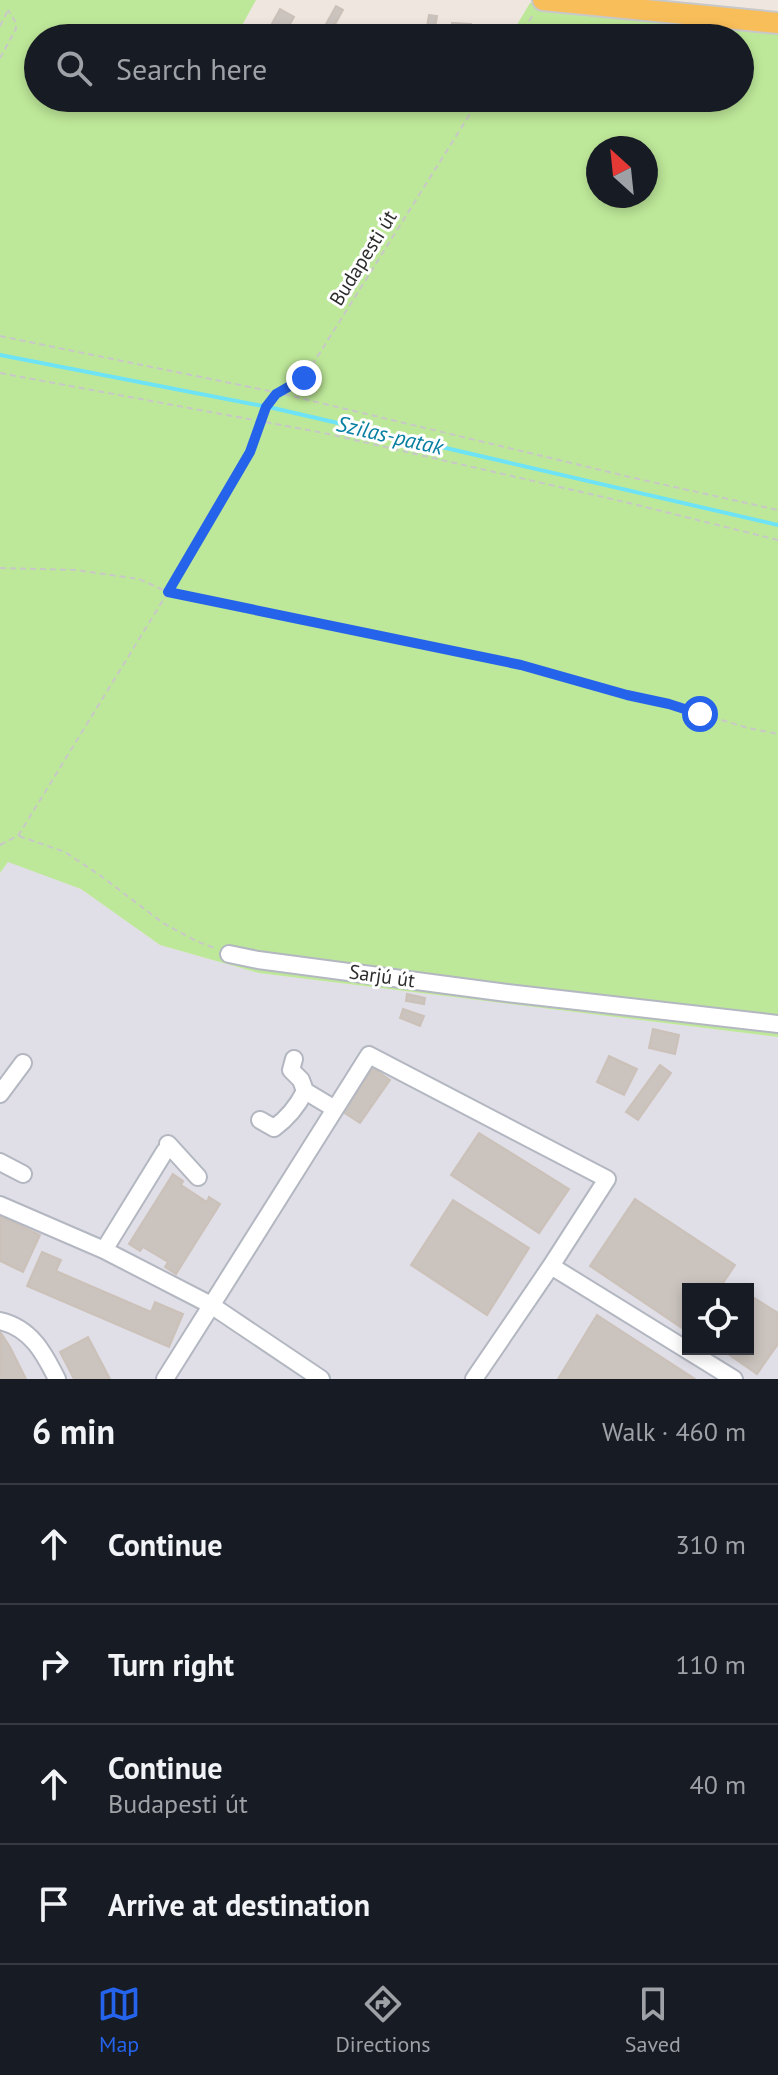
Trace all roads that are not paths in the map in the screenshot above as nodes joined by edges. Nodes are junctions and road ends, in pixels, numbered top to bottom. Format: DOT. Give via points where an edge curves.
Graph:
graph roads {
  1 [pos="538,6"];
  2 [pos="778,23"];
  3 [pos="229,954"];
  4 [pos="778,1024"];
  5 [pos="294,1059"];
  6 [pos="23,1063"];
  7 [pos="305,1091"];
  8 [pos="0,1094"];
  9 [pos="335,1109"];
  10 [pos="260,1120"];
  11 [pos="0,1162"];
  12 [pos="23,1174"];
  13 [pos="198,1177"];
  14 [pos="0,1205"];
  15 [pos="104,1250"];
  16 [pos="551,1266"];
  17 [pos="211,1305"];
  18 [pos="0,1321"];
  19 [pos="57,1379"];
  20 [pos="165,1379"];
  21 [pos="321,1379"];
  22 [pos="474,1379"];
  23 [pos="734,1379"];
  1 -- 2 [label="main road"];
  3 -- 4 [label="lane, Sarjú út"];
  5 -- 7 [label="lane" via="291,1070"];
  6 -- 8 [label="lane"];
  7 -- 9 [label="lane"];
  7 -- 10 [label="lane" via="285,1121 274,1128"];
  9 -- 16 [label="lane" via="369,1055 607,1179"];
  9 -- 17 [label="lane"];
  11 -- 12 [label="lane"];
  13 -- 15 [label="lane" via="170,1150"];
  14 -- 15 [label="lane"];
  15 -- 17 [label="lane"];
  16 -- 22 [label="lane"];
  16 -- 23 [label="lane"];
  17 -- 20 [label="lane"];
  17 -- 21 [label="lane"];
  18 -- 19 [label="lane" via="28,1334"];
}
